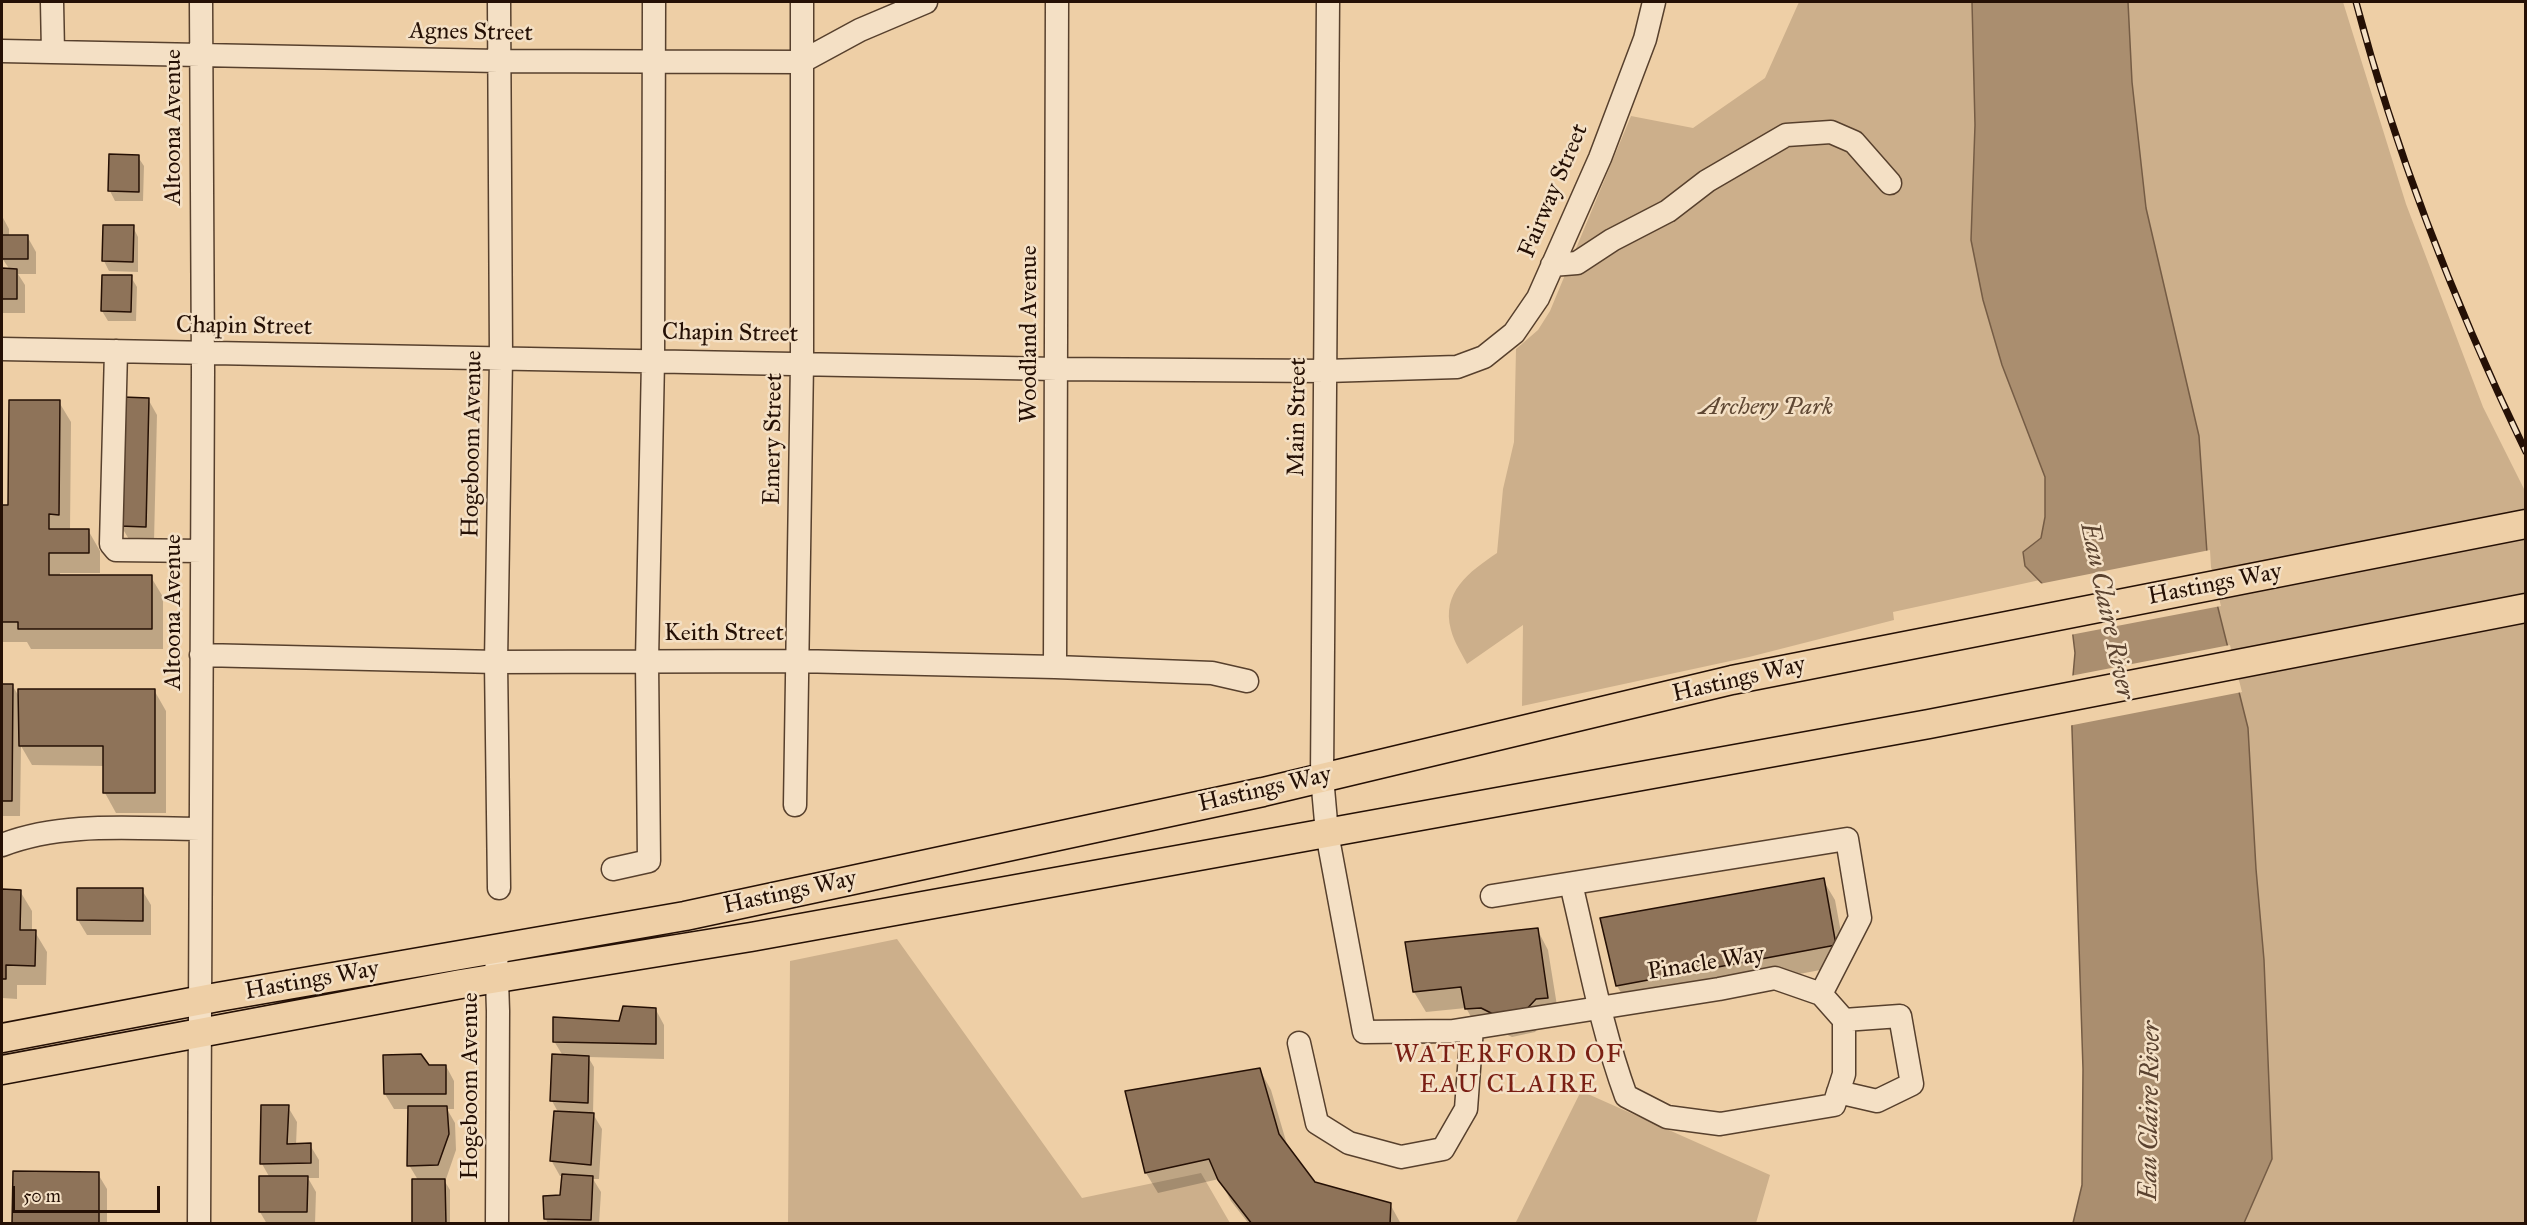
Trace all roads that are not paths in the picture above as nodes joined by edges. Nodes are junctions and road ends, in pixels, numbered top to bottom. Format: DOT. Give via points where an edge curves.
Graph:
graph roads {
  1 [pos="52,2"];
  2 [pos="201,2"];
  3 [pos="499,2"];
  4 [pos="654,2"];
  5 [pos="802,2"];
  6 [pos="926,2"];
  7 [pos="1057,2"];
  8 [pos="1328,2"];
  9 [pos="1654,2"];
  10 [pos="2,51"];
  11 [pos="53,52"];
  12 [pos="200,55"];
  13 [pos="498,61"];
  14 [pos="654,62"];
  15 [pos="801,62"];
  16 [pos="1890,183"];
  17 [pos="1552,265"];
  18 [pos="2,349"];
  19 [pos="116,351"];
  20 [pos="202,353"];
  21 [pos="501,358"];
  22 [pos="653,360"];
  23 [pos="802,363"];
  24 [pos="1457,367"];
  25 [pos="1057,369"];
  26 [pos="1326,371"];
  27 [pos="2526,524"];
  28 [pos="202,551"];
  29 [pos="2526,608"];
  30 [pos="201,655"];
  31 [pos="647,661"];
  32 [pos="796,661"];
  33 [pos="496,662"];
  34 [pos="1055,667"];
  35 [pos="1246,681"];
  36 [pos="1322,777"];
  37 [pos="795,806"];
  38 [pos="200,829"];
  39 [pos="1327,833"];
  40 [pos="2,845"];
  41 [pos="613,869"];
  42 [pos="1571,884"];
  43 [pos="499,888"];
  44 [pos="1492,896"];
  45 [pos="496,949"];
  46 [pos="498,978"];
  47 [pos="1821,994"];
  48 [pos="200,1001"];
  49 [pos="1601,1008"];
  50 [pos="1844,1020"];
  51 [pos="1472,1028"];
  52 [pos="199,1035"];
  53 [pos="2,1038"];
  54 [pos="1299,1043"];
  55 [pos="2,1070"];
  56 [pos="1838,1092"];
  57 [pos="199,1224"];
  58 [pos="497,1224"];
  1 -- 11 [label="street"];
  2 -- 12 [label="street, Altoona Avenue"];
  3 -- 13 [label="street, Hogeboom Avenue"];
  4 -- 14 [label="street"];
  5 -- 15 [label="street, Emery Street"];
  6 -- 15 [label="street, Agnes Street" via="860,30"];
  7 -- 25 [label="street, Woodland Avenue"];
  8 -- 26 [label="street, Main Street"];
  9 -- 17 [label="street, Fairway Street" via="1645,39 1600,158"];
  10 -- 11 [label="street, Agnes Street"];
  11 -- 12 [label="street, Agnes Street"];
  12 -- 13 [label="street, Agnes Street"];
  12 -- 20 [label="street, Altoona Avenue"];
  13 -- 14 [label="street, Agnes Street"];
  13 -- 21 [label="street, Hogeboom Avenue"];
  14 -- 15 [label="street, Agnes Street"];
  14 -- 22 [label="street"];
  15 -- 23 [label="street, Emery Street"];
  16 -- 17 [label="street" via="1854,142 1831,132 1786,135 1707,181 1668,211 1577,263"];
  17 -- 24 [label="street, Fairway Street" via="1538,298 1514,333 1484,357"];
  18 -- 19 [label="street, Chapin Street"];
  19 -- 20 [label="street, Chapin Street"];
  19 -- 28 [label="street" via="111,544 116,550"];
  20 -- 21 [label="street, Chapin Street"];
  20 -- 28 [label="street, Altoona Avenue"];
  21 -- 22 [label="street, Chapin Street"];
  21 -- 33 [label="street, Hogeboom Avenue"];
  22 -- 23 [label="street, Chapin Street"];
  22 -- 31 [label="street"];
  23 -- 25 [label="street, Chapin Street"];
  23 -- 32 [label="street, Emery Street"];
  24 -- 26 [label="street, Chapin Street"];
  25 -- 26 [label="street, Chapin Street"];
  25 -- 34 [label="street, Woodland Avenue"];
  26 -- 36 [label="street, Main Street"];
  27 -- 36 [label="main road, Hastings Way" via="1732,680"];
  28 -- 30 [label="street, Altoona Avenue"];
  29 -- 39 [label="main road, Hastings Way" via="1929,724"];
  30 -- 33 [label="street, Keith Street"];
  30 -- 38 [label="street, Altoona Avenue"];
  31 -- 32 [label="street, Keith Street"];
  31 -- 33 [label="street, Keith Street"];
  31 -- 41 [label="street" via="649,861"];
  32 -- 34 [label="street, Keith Street"];
  32 -- 37 [label="street, Emery Street"];
  33 -- 43 [label="street, Hogeboom Avenue"];
  34 -- 35 [label="street, Keith Street" via="1212,673"];
  36 -- 39 [label="street, Main Street"];
  36 -- 45 [label="main road, Hastings Way" via="697,913"];
  38 -- 40 [label="street" via="66,830"];
  38 -- 48 [label="street, Altoona Avenue"];
  39 -- 46 [label="main road, Hastings Way" via="751,937"];
  39 -- 51 [label="street, Pinacle Way" via="1364,1032"];
  42 -- 44 [label="street"];
  42 -- 47 [label="street" via="1847,839 1860,918"];
  42 -- 49 [label="street"];
  45 -- 46 [label="street, Hogeboom Avenue"];
  45 -- 48 [label="main road, Hastings Way"];
  46 -- 52 [label="main road, Hastings Way"];
  46 -- 58 [label="street, Hogeboom Avenue"];
  47 -- 49 [label="street, Pinacle Way" via="1775,978"];
  47 -- 50 [label="street, Pinacle Way"];
  48 -- 52 [label="street, Altoona Avenue"];
  48 -- 53 [label="main road, Hastings Way"];
  49 -- 51 [label="street, Pinacle Way"];
  49 -- 56 [label="street" via="1610,1053 1626,1096 1666,1117 1720,1124 1834,1106"];
  50 -- 56 [label="street" via="1844,1074"];
  50 -- 56 [label="street" via="1900,1016 1912,1084 1876,1101"];
  51 -- 54 [label="street" via="1466,1109 1443,1149 1401,1157 1349,1143 1317,1123"];
  52 -- 55 [label="main road, Hastings Way"];
  52 -- 57 [label="street, Altoona Avenue"];
}
